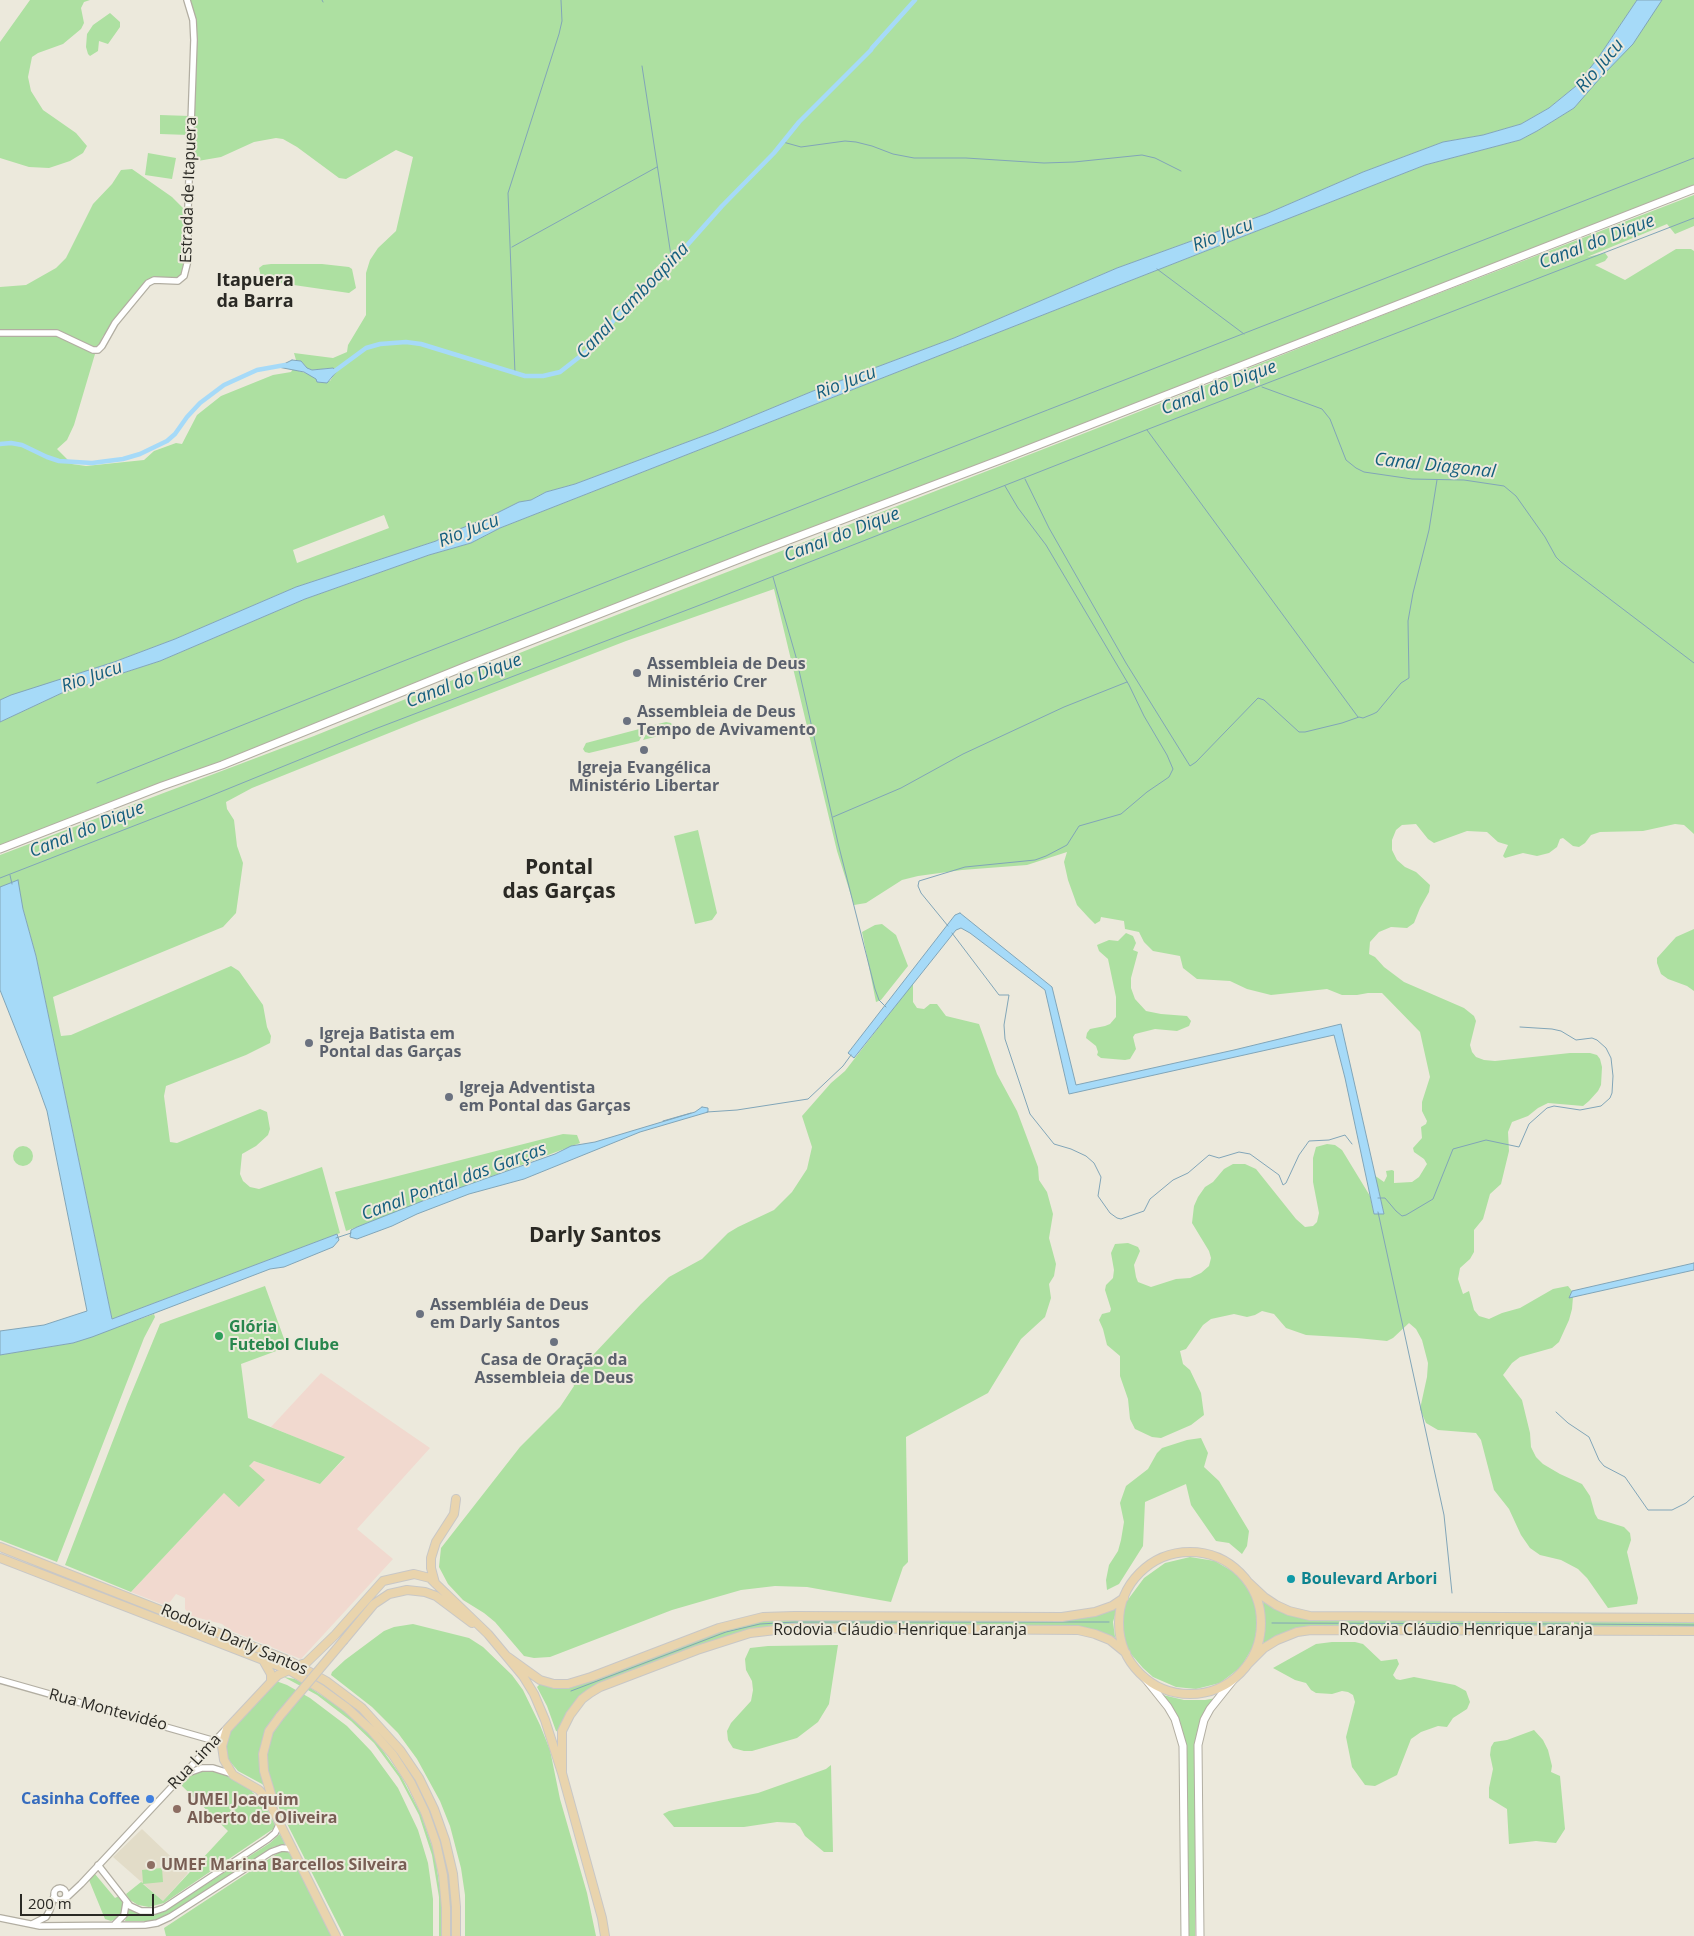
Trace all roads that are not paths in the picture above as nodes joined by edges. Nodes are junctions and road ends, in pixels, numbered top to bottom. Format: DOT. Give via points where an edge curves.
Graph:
graph roads {
  1 [pos="187,0"];
  2 [pos="1694,189"];
  3 [pos="0,332"];
  4 [pos="0,849"];
  5 [pos="456,1499"];
  6 [pos="0,1547"];
  7 [pos="0,1558"];
  8 [pos="435,1582"];
  9 [pos="1248,1582"];
  10 [pos="1124,1598"];
  11 [pos="1694,1618"];
  12 [pos="1694,1631"];
  13 [pos="488,1634"];
  14 [pos="1126,1653"];
  15 [pos="508,1657"];
  16 [pos="263,1660"];
  17 [pos="1248,1664"];
  18 [pos="299,1665"];
  19 [pos="289,1670"];
  20 [pos="1144,1677"];
  21 [pos="1234,1679"];
  22 [pos="0,1680"];
  23 [pos="270,1683"];
  24 [pos="230,1726"];
  25 [pos="216,1740"];
  26 [pos="205,1751"];
  27 [pos="213,1768"];
  28 [pos="562,1774"];
  29 [pos="184,1775"];
  30 [pos="233,1775"];
  31 [pos="280,1823"];
  32 [pos="293,1849"];
  33 [pos="98,1865"];
  34 [pos="81,1884"];
  35 [pos="64,1889"];
  36 [pos="54,1896"];
  37 [pos="62,1900"];
  38 [pos="126,1903"];
  39 [pos="50,1910"];
  40 [pos="0,1918"];
  41 [pos="113,1924"];
  42 [pos="30,1925"];
  43 [pos="58,1925"];
  44 [pos="336,1936"];
  45 [pos="446,1936"];
  46 [pos="456,1936"];
  47 [pos="605,1936"];
  48 [pos="1185,1936"];
  49 [pos="1200,1936"];
  1 -- 3 [label="street, Estrada de Itapuera" via="194,40 188,260 184,276 178,281 154,280 148,283 115,323 98,350 57,333"];
  2 -- 4 [label="main road"];
  5 -- 8 [label="main road" via="454,1514 436,1542 431,1558"];
  6 -- 18 [label="main road, Rodovia Darly Santos"];
  7 -- 16 [label="main road, Rodovia Darly Santos"];
  8 -- 13 [label="main road"];
  8 -- 18 [label="main road" via="414,1574 384,1581 335,1635 306,1663"];
  9 -- 10 [label="main road" via="1223,1560 1203,1554 1182,1553 1162,1558 1145,1569 1133,1581"];
  9 -- 11 [label="main road, Rodovia Cláudio Henrique Laranja" via="1276,1605 1289,1612 1310,1616"];
  9 -- 17 [label="main road" via="1258,1600 1261,1627 1257,1646"];
  10 -- 14 [label="main road" via="1119,1628"];
  10 -- 15 [label="main road, Rodovia Cláudio Henrique Laranja" via="1095,1612 1062,1617 763,1617 719,1628 568,1684 540,1680"];
  12 -- 17 [label="main road, Rodovia Cláudio Henrique Laranja" via="1311,1630 1277,1640"];
  13 -- 15 [label="main road"];
  13 -- 31 [label="main road, bridge" via="436,1596 425,1592 407,1590 389,1594 374,1604 267,1736 263,1760"];
  14 -- 20 [label="main road"];
  14 -- 28 [label="main road, Rodovia Cláudio Henrique Laranja" via="1110,1640 1078,1630 793,1628 750,1633 609,1684 582,1699 562,1731"];
  15 -- 28 [label="main road" via="530,1685"];
  16 -- 19 [label="main road, Rodovia Darly Santos"];
  16 -- 23 [label="main road" via="270,1672"];
  17 -- 21 [label="main road"];
  18 -- 46 [label="main road, Rodovia Darly Santos" via="340,1690 370,1716 419,1778 436,1814 448,1852 456,1896"];
  19 -- 23 [label="main road, Rua Lima"];
  19 -- 45 [label="main road, Rodovia Darly Santos" via="356,1715 386,1747 408,1778 425,1812 439,1854 446,1897"];
  20 -- 21 [label="main road" via="1155,1685 1188,1694 1209,1691"];
  20 -- 48 [label="main road" via="1175,1719 1183,1746"];
  21 -- 49 [label="main road" via="1204,1720 1198,1745"];
  22 -- 25 [label="street, Rua Montevidéo"];
  23 -- 24 [label="main road, Rua Lima"];
  24 -- 25 [label="street, Rua Lima"];
  24 -- 30 [label="main road" via="222,1750 225,1764"];
  25 -- 26 [label="street, Rua Lima"];
  26 -- 27 [label="street" via="205,1762"];
  26 -- 29 [label="street, Rua Lima"];
  27 -- 29 [label="street" via="198,1769"];
  27 -- 30 [label="street"];
  28 -- 47 [label="main road"];
  29 -- 33 [label="street, Rua Lima"];
  30 -- 31 [label="main road" via="262,1793"];
  31 -- 32 [label="main road"];
  31 -- 38 [label="street" via="268,1839 164,1908 146,1911"];
  32 -- 41 [label="street" via="271,1852 162,1922"];
  32 -- 44 [label="main road"];
  33 -- 34 [label="street, Rua Lima"];
  33 -- 38 [label="street"];
  34 -- 35 [label="street"];
  34 -- 37 [label="street, Rua Lima"];
  35 -- 36 [label="street" via="57,1889"];
  35 -- 37 [label="street" via="67,1894"];
  36 -- 37 [label="street"];
  36 -- 39 [label="street"];
  37 -- 39 [label="street, Rua Lima"];
  38 -- 41 [label="street" via="123,1917"];
  39 -- 42 [label="street, Rua Lima" via="42,1920"];
  39 -- 43 [label="street"];
  40 -- 42 [label="street"];
  41 -- 43 [label="street"];
  42 -- 43 [label="street"];
}
